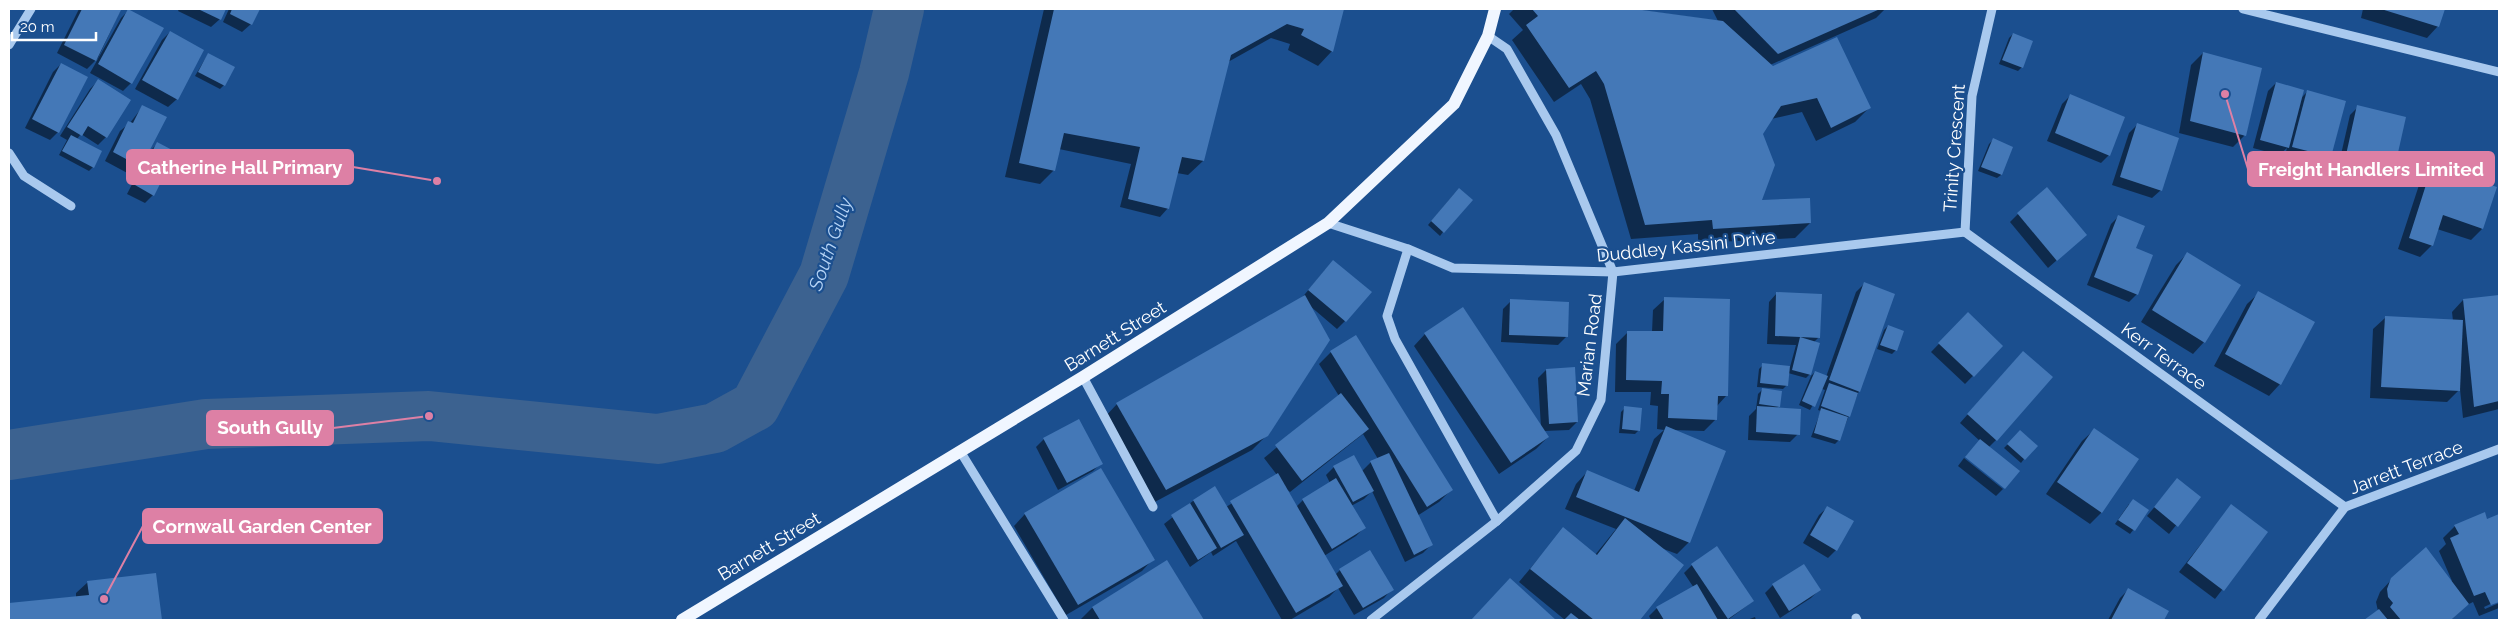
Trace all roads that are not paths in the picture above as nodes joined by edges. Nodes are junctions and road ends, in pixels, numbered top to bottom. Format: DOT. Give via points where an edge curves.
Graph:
graph roads {
  1 [pos="31,9"];
  2 [pos="1495,9"];
  3 [pos="1992,9"];
  4 [pos="2243,9"];
  5 [pos="1488,36"];
  6 [pos="9,45"];
  7 [pos="2499,72"];
  8 [pos="9,153"];
  9 [pos="71,206"];
  10 [pos="1328,224"];
  11 [pos="1964,232"];
  12 [pos="1408,249"];
  13 [pos="1613,272"];
  14 [pos="1083,378"];
  15 [pos="2499,449"];
  16 [pos="960,451"];
  17 [pos="1153,507"];
  18 [pos="2345,507"];
  19 [pos="1497,522"];
  20 [pos="682,620"];
  21 [pos="1064,620"];
  22 [pos="1371,620"];
  23 [pos="2259,620"];
  1 -- 6 [label="street"];
  2 -- 5 [label="main road, Barnett Street"];
  3 -- 11 [label="street, Trinity Crescent" via="1972,96"];
  4 -- 7 [label="street"];
  5 -- 10 [label="main road, Barnett Street" via="1454,104"];
  5 -- 13 [label="street, Marian Road" via="1507,49 1556,135"];
  8 -- 9 [label="street" via="24,176"];
  10 -- 12 [label="street, Duddley Kassini Drive"];
  10 -- 14 [label="main road, Barnett Street"];
  11 -- 13 [label="street, Duddley Kassini Drive"];
  11 -- 18 [label="street, Kerr Terrace"];
  12 -- 13 [label="street, Duddley Kassini Drive" via="1453,268"];
  12 -- 19 [label="street" via="1387,316 1396,339"];
  13 -- 19 [label="street, Marian Road" via="1601,400 1576,451"];
  14 -- 16 [label="main road, Barnett Street"];
  14 -- 17 [label="street"];
  15 -- 18 [label="street, Jarrett Terrace"];
  16 -- 20 [label="main road, Barnett Street"];
  16 -- 21 [label="street"];
  18 -- 23 [label="street, Jarrett Terrace"];
  19 -- 22 [label="street, Marian Road"];
}
